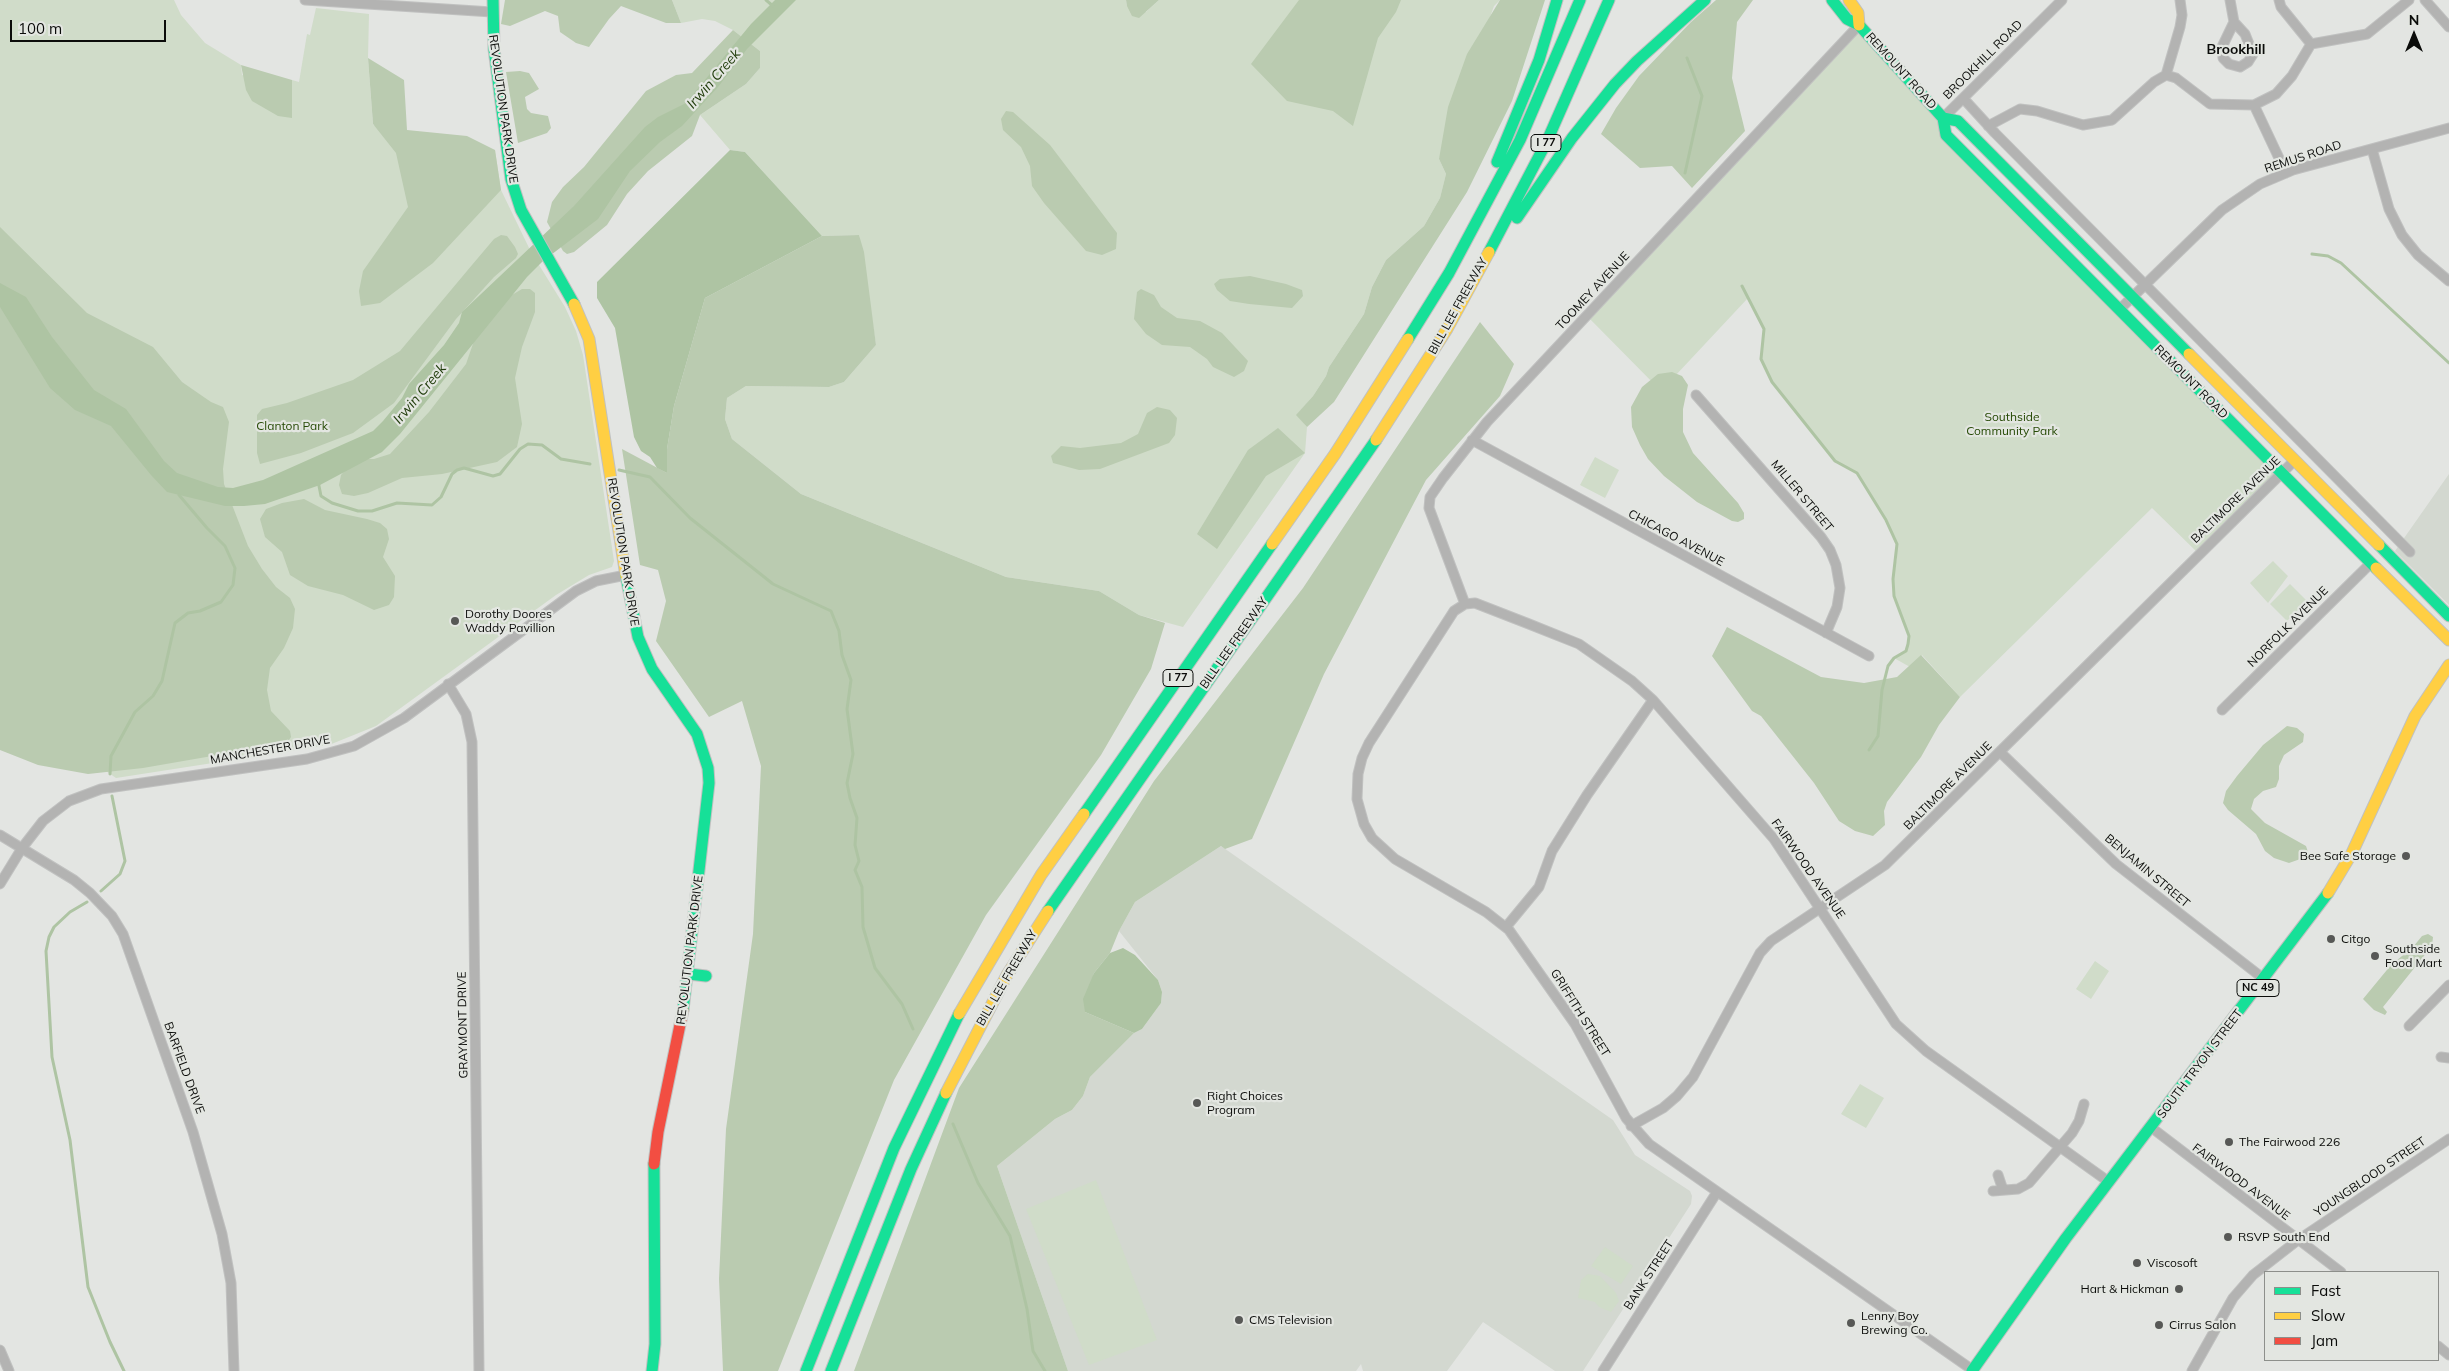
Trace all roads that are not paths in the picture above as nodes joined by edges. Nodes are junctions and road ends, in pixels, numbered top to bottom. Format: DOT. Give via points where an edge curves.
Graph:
graph roads {
  1 [pos="305,0"];
  2 [pos="1557,0"];
  3 [pos="1580,0"];
  4 [pos="1609,0"];
  5 [pos="1705,0"];
  6 [pos="1832,0"];
  7 [pos="1849,0"];
  8 [pos="2062,0"];
  9 [pos="2180,0"];
  10 [pos="2230,0"];
  11 [pos="2279,0"];
  12 [pos="2409,0"];
  13 [pos="2425,0"];
  14 [pos="492,6"];
  15 [pos="2234,22"];
  16 [pos="1859,24"];
  17 [pos="2449,27"];
  18 [pos="2311,44"];
  19 [pos="2166,75"];
  20 [pos="1963,98"];
  21 [pos="2254,105"];
  22 [pos="1943,118"];
  23 [pos="1988,126"];
  24 [pos="2449,128"];
  25 [pos="2372,149"];
  26 [pos="2286,172"];
  27 [pos="1449,273"];
  28 [pos="1472,281"];
  29 [pos="2449,281"];
  30 [pos="2145,284"];
  31 [pos="2132,297"];
  32 [pos="2120,309"];
  33 [pos="1696,394"];
  34 [pos="1472,440"];
  35 [pos="2294,461"];
  36 [pos="2280,474"];
  37 [pos="2410,552"];
  38 [pos="2371,563"];
  39 [pos="626,575"];
  40 [pos="1465,604"];
  41 [pos="2449,616"];
  42 [pos="1826,633"];
  43 [pos="2449,640"];
  44 [pos="1869,656"];
  45 [pos="2449,665"];
  46 [pos="448,684"];
  47 [pos="1653,700"];
  48 [pos="2222,710"];
  49 [pos="2000,752"];
  50 [pos="0,835"];
  51 [pos="22,848"];
  52 [pos="0,884"];
  53 [pos="1821,908"];
  54 [pos="1506,927"];
  55 [pos="689,974"];
  56 [pos="706,976"];
  57 [pos="2264,979"];
  58 [pos="2449,985"];
  59 [pos="2409,1026"];
  60 [pos="2084,1104"];
  61 [pos="1631,1126"];
  62 [pos="2152,1128"];
  63 [pos="2449,1140"];
  64 [pos="2059,1146"];
  65 [pos="1998,1175"];
  66 [pos="2109,1182"];
  67 [pos="2005,1190"];
  68 [pos="1993,1191"];
  69 [pos="1718,1192"];
  70 [pos="2298,1240"];
  71 [pos="2340,1271"];
  72 [pos="2439,1347"];
  73 [pos="0,1350"];
  74 [pos="2449,1355"];
  75 [pos="9,1371"];
  76 [pos="234,1371"];
  77 [pos="479,1371"];
  78 [pos="652,1371"];
  79 [pos="806,1371"];
  80 [pos="830,1371"];
  81 [pos="1603,1371"];
  82 [pos="1973,1371"];
  83 [pos="2192,1371"];
  1 -- 14 [label="street"];
  2 -- 27 [label="main road" via="1539,60"];
  3 -- 27 [label="main road, BILL LEE FREEWAY / I 77" via="1520,140"];
  4 -- 28 [label="main road, BILL LEE FREEWAY / I 77" via="1547,141"];
  5 -- 28 [label="main road" via="1615,84 1572,138"];
  6 -- 16 [label="main road, REMOUNT ROAD" via="1847,19"];
  7 -- 16 [label="main road, REMOUNT ROAD" via="1858,13"];
  8 -- 20 [label="street, BROOKHILL ROAD"];
  9 -- 19 [label="street" via="2180,27"];
  10 -- 15 [label="street"];
  11 -- 18 [label="street"];
  12 -- 18 [label="street" via="2367,34"];
  13 -- 17 [label="street"];
  14 -- 39 [label="main road, REVOLUTION PARK DRIVE" via="494,49 515,196 571,297 589,339"];
  15 -- 15 [label="street" via="2222,47 2223,58 2240,67 2252,54 2245,34"];
  16 -- 22 [label="main road, REMOUNT ROAD"];
  16 -- 34 [label="street, TOOMEY AVENUE"];
  18 -- 21 [label="street" via="2292,76 2276,94"];
  19 -- 21 [label="street" via="2176,78 2210,104"];
  19 -- 23 [label="street" via="2154,82 2121,114 2104,123 2070,123 2020,109"];
  20 -- 22 [label="street, BROOKHILL ROAD"];
  20 -- 23 [label="street"];
  21 -- 26 [label="street"];
  22 -- 31 [label="main road, REMOUNT ROAD" via="1958,121"];
  22 -- 32 [label="main road, REMOUNT ROAD" via="1946,134"];
  23 -- 30 [label="street"];
  24 -- 25 [label="street, REMUS ROAD"];
  25 -- 26 [label="street, REMUS ROAD"];
  25 -- 29 [label="street" via="2389,209 2402,235 2418,255"];
  26 -- 30 [label="street, REMUS ROAD" via="2234,201"];
  27 -- 79 [label="main road, BILL LEE FREEWAY / I 77" via="1335,454 1042,875 970,993 894,1148"];
  28 -- 80 [label="main road, BILL LEE FREEWAY / I 77" via="1447,329 1375,443 1065,884 1012,968 979,1027 915,1160"];
  30 -- 31 [label="street, REMUS ROAD"];
  30 -- 37 [label="street"];
  31 -- 32 [label="street, REMUS ROAD"];
  31 -- 35 [label="main road, REMOUNT ROAD"];
  32 -- 36 [label="main road, REMOUNT ROAD"];
  33 -- 42 [label="street, MILLER STREET" via="1830,550 1838,573 1839,594 1837,608"];
  34 -- 40 [label="street, TOOMEY AVENUE" via="1429,501"];
  34 -- 42 [label="street, CHICAGO AVENUE"];
  35 -- 36 [label="street, BALTIMORE AVENUE"];
  35 -- 41 [label="main road, REMOUNT ROAD"];
  36 -- 38 [label="main road, REMOUNT ROAD"];
  36 -- 49 [label="street, BALTIMORE AVENUE"];
  38 -- 43 [label="main road, REMOUNT ROAD"];
  38 -- 48 [label="street, NORFOLK AVENUE"];
  39 -- 46 [label="street, MANCHESTER DRIVE" via="596,580 576,591"];
  39 -- 55 [label="main road, REVOLUTION PARK DRIVE" via="642,648 665,689 697,734 708,768 710,783"];
  40 -- 47 [label="street, FAIRWOOD AVENUE" via="1475,603 1579,644 1619,671"];
  40 -- 54 [label="street, GRIFFITH STREET" via="1454,611 1369,743 1358,774 1357,799 1364,824 1383,849"];
  42 -- 44 [label="street, CHICAGO AVENUE"];
  45 -- 57 [label="main road, SOUTH TRYON STREET / NC 49" via="2402,740 2352,853 2333,887"];
  46 -- 51 [label="street, MANCHESTER DRIVE" via="391,726 331,754 85,794 56,809"];
  46 -- 77 [label="street, GRAYMONT DRIVE" via="466,714 472,742"];
  47 -- 53 [label="street, FAIRWOOD AVENUE" via="1774,839"];
  47 -- 54 [label="street" via="1552,851 1539,887"];
  49 -- 53 [label="street, BALTIMORE AVENUE" via="1885,865"];
  49 -- 57 [label="street, BENJAMIN STREET" via="2116,864"];
  50 -- 51 [label="street, BARFIELD DRIVE"];
  51 -- 52 [label="street, MANCHESTER DRIVE"];
  51 -- 76 [label="street, BARFIELD DRIVE" via="90,893 112,916 123,934 190,1123 222,1234 231,1283"];
  53 -- 61 [label="street, BALTIMORE AVENUE" via="1777,936 1760,952 1693,1077 1670,1102"];
  53 -- 64 [label="street, FAIRWOOD AVENUE" via="1886,1012 1917,1044"];
  54 -- 61 [label="street, GRIFFITH STREET" via="1575,1024"];
  55 -- 56 [label="main road"];
  55 -- 78 [label="main road, REVOLUTION PARK DRIVE" via="654,1163 655,1344"];
  57 -- 62 [label="main road, SOUTH TRYON STREET / NC 49"];
  58 -- 59 [label="street"];
  60 -- 64 [label="street" via="2072,1133"];
  61 -- 69 [label="street, GRIFFITH STREET" via="1649,1144"];
  62 -- 66 [label="main road, SOUTH TRYON STREET / NC 49"];
  62 -- 70 [label="street, FAIRWOOD AVENUE"];
  63 -- 70 [label="street, YOUNGBLOOD STREET"];
  64 -- 66 [label="street, FAIRWOOD AVENUE"];
  64 -- 67 [label="street" via="2029,1183"];
  65 -- 67 [label="street"];
  66 -- 82 [label="main road, SOUTH TRYON STREET / NC 49"];
  67 -- 68 [label="street"];
  69 -- 81 [label="street, BANK STREET"];
  69 -- 82 [label="street, GRIFFITH STREET"];
  70 -- 71 [label="street, FAIRWOOD AVENUE"];
  70 -- 83 [label="street, YOUNGBLOOD STREET" via="2253,1276 2233,1298"];
  72 -- 74 [label="street"];
  73 -- 75 [label="street"];
}
